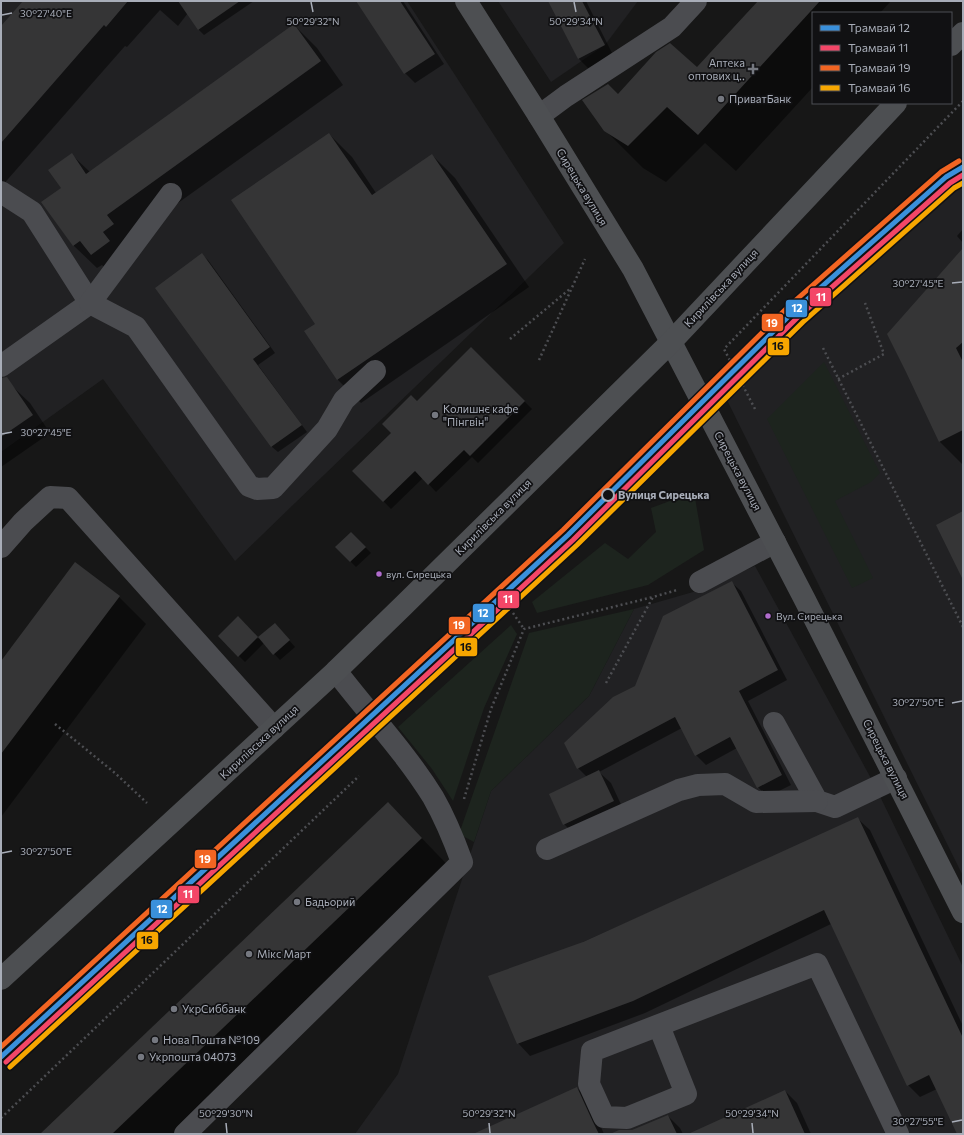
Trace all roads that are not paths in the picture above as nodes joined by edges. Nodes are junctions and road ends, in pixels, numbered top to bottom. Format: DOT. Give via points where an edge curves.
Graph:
graph roads {
  1 [pos="466,1"];
  2 [pos="696,1"];
  3 [pos="963,33"];
  4 [pos="952,44"];
  5 [pos="895,104"];
  6 [pos="539,116"];
  7 [pos="1,192"];
  8 [pos="171,194"];
  9 [pos="90,303"];
  10 [pos="671,342"];
  11 [pos="1,366"];
  12 [pos="375,371"];
  13 [pos="775,542"];
  14 [pos="1,547"];
  15 [pos="700,582"];
  16 [pos="336,671"];
  17 [pos="774,723"];
  18 [pos="274,728"];
  19 [pos="896,778"];
  20 [pos="817,801"];
  21 [pos="547,849"];
  22 [pos="963,912"];
  23 [pos="1,979"];
  24 [pos="659,1026"];
  25 [pos="185,1134"];
  26 [pos="898,1134"];
  1 -- 6 [label="main road, Сирецька вулиця"];
  2 -- 6 [label="lane" via="672,27"];
  3 -- 4 [label="main road"];
  5 -- 10 [label="main road, Кирилівська вулиця"];
  6 -- 10 [label="main road, Сирецька вулиця" via="633,269"];
  7 -- 9 [label="lane" via="32,212"];
  8 -- 9 [label="lane"];
  9 -- 11 [label="lane"];
  9 -- 12 [label="lane" via="136,327 251,488 273,488 327,429 344,400"];
  10 -- 13 [label="main road, Сирецька вулиця"];
  10 -- 16 [label="main road, Кирилівська вулиця"];
  13 -- 15 [label="lane"];
  13 -- 19 [label="main road, Сирецька вулиця"];
  14 -- 18 [label="lane" via="50,497 68,498"];
  16 -- 18 [label="main road, Кирилівська вулиця"];
  16 -- 25 [label="lane" via="419,776 453,836 462,862"];
  17 -- 20 [label="lane"];
  18 -- 23 [label="main road, Кирилівська вулиця"];
  19 -- 20 [label="lane" via="835,807"];
  19 -- 22 [label="main road, Сирецька вулиця"];
  20 -- 21 [label="lane" via="756,802 725,784 698,785 679,790"];
  24 -- 24 [label="lane" via="592,1051 589,1084 604,1116 627,1118 686,1094"];
  24 -- 26 [label="lane" via="817,964"];
}
